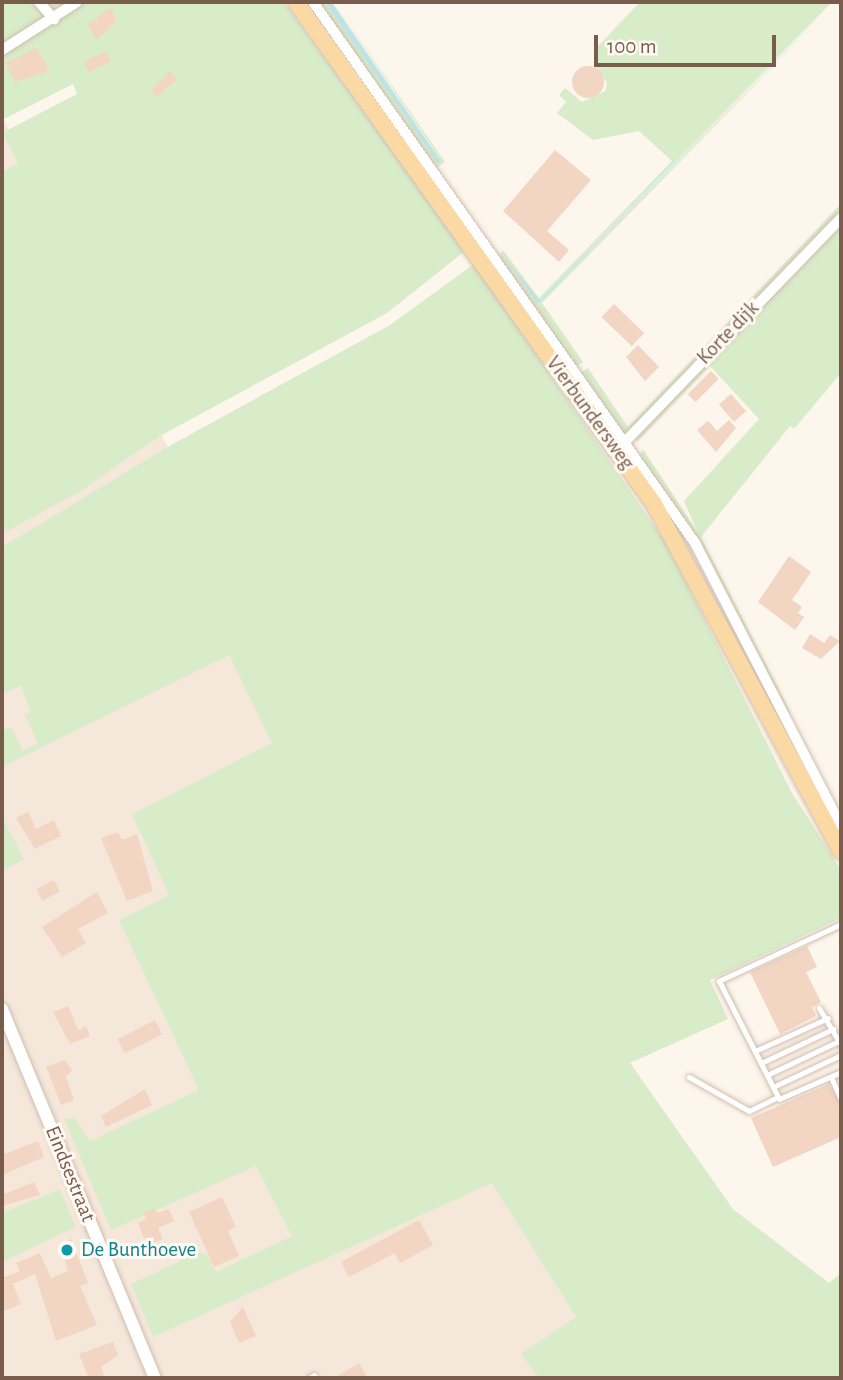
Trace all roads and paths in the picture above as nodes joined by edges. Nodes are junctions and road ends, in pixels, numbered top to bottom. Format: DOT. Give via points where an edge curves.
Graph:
graph roads {
  1 [pos="39,2"];
  2 [pos="77,2"];
  3 [pos="296,2"];
  4 [pos="313,2"];
  5 [pos="54,19"];
  6 [pos="2,50"];
  7 [pos="841,218"];
  8 [pos="621,446"];
  9 [pos="841,826"];
  10 [pos="841,851"];
  11 [pos="841,925"];
  12 [pos="819,1008"];
  13 [pos="2,1009"];
  14 [pos="828,1018"];
  15 [pos="834,1029"];
  16 [pos="840,1043"];
  17 [pos="755,1051"];
  18 [pos="841,1055"];
  19 [pos="761,1063"];
  20 [pos="841,1072"];
  21 [pos="767,1075"];
  22 [pos="690,1077"];
  23 [pos="831,1077"];
  24 [pos="773,1087"];
  25 [pos="778,1097"];
  26 [pos="841,1099"];
  27 [pos="155,1378"];
  1 -- 5 [label="street"];
  2 -- 5 [label="street"];
  3 -- 8 [label="main road, Vierbundersweg"];
  4 -- 8 [label="street, Vierbundersweg"];
  5 -- 6 [label="street"];
  7 -- 8 [label="street, Korte dijk"];
  8 -- 9 [label="street, Vierbundersweg" via="695,543"];
  8 -- 10 [label="main road, Vierbundersweg"];
  11 -- 17 [label="lane" via="719,981"];
  12 -- 14 [label="lane"];
  13 -- 27 [label="street, Eindsestraat"];
  14 -- 15 [label="lane"];
  14 -- 17 [label="lane"];
  15 -- 16 [label="lane"];
  15 -- 19 [label="lane"];
  16 -- 21 [label="lane"];
  17 -- 19 [label="lane"];
  18 -- 24 [label="lane"];
  19 -- 21 [label="lane"];
  20 -- 23 [label="lane"];
  21 -- 24 [label="lane"];
  22 -- 25 [label="lane" via="749,1111"];
  23 -- 25 [label="lane"];
  23 -- 26 [label="lane"];
  24 -- 25 [label="lane"];
}
